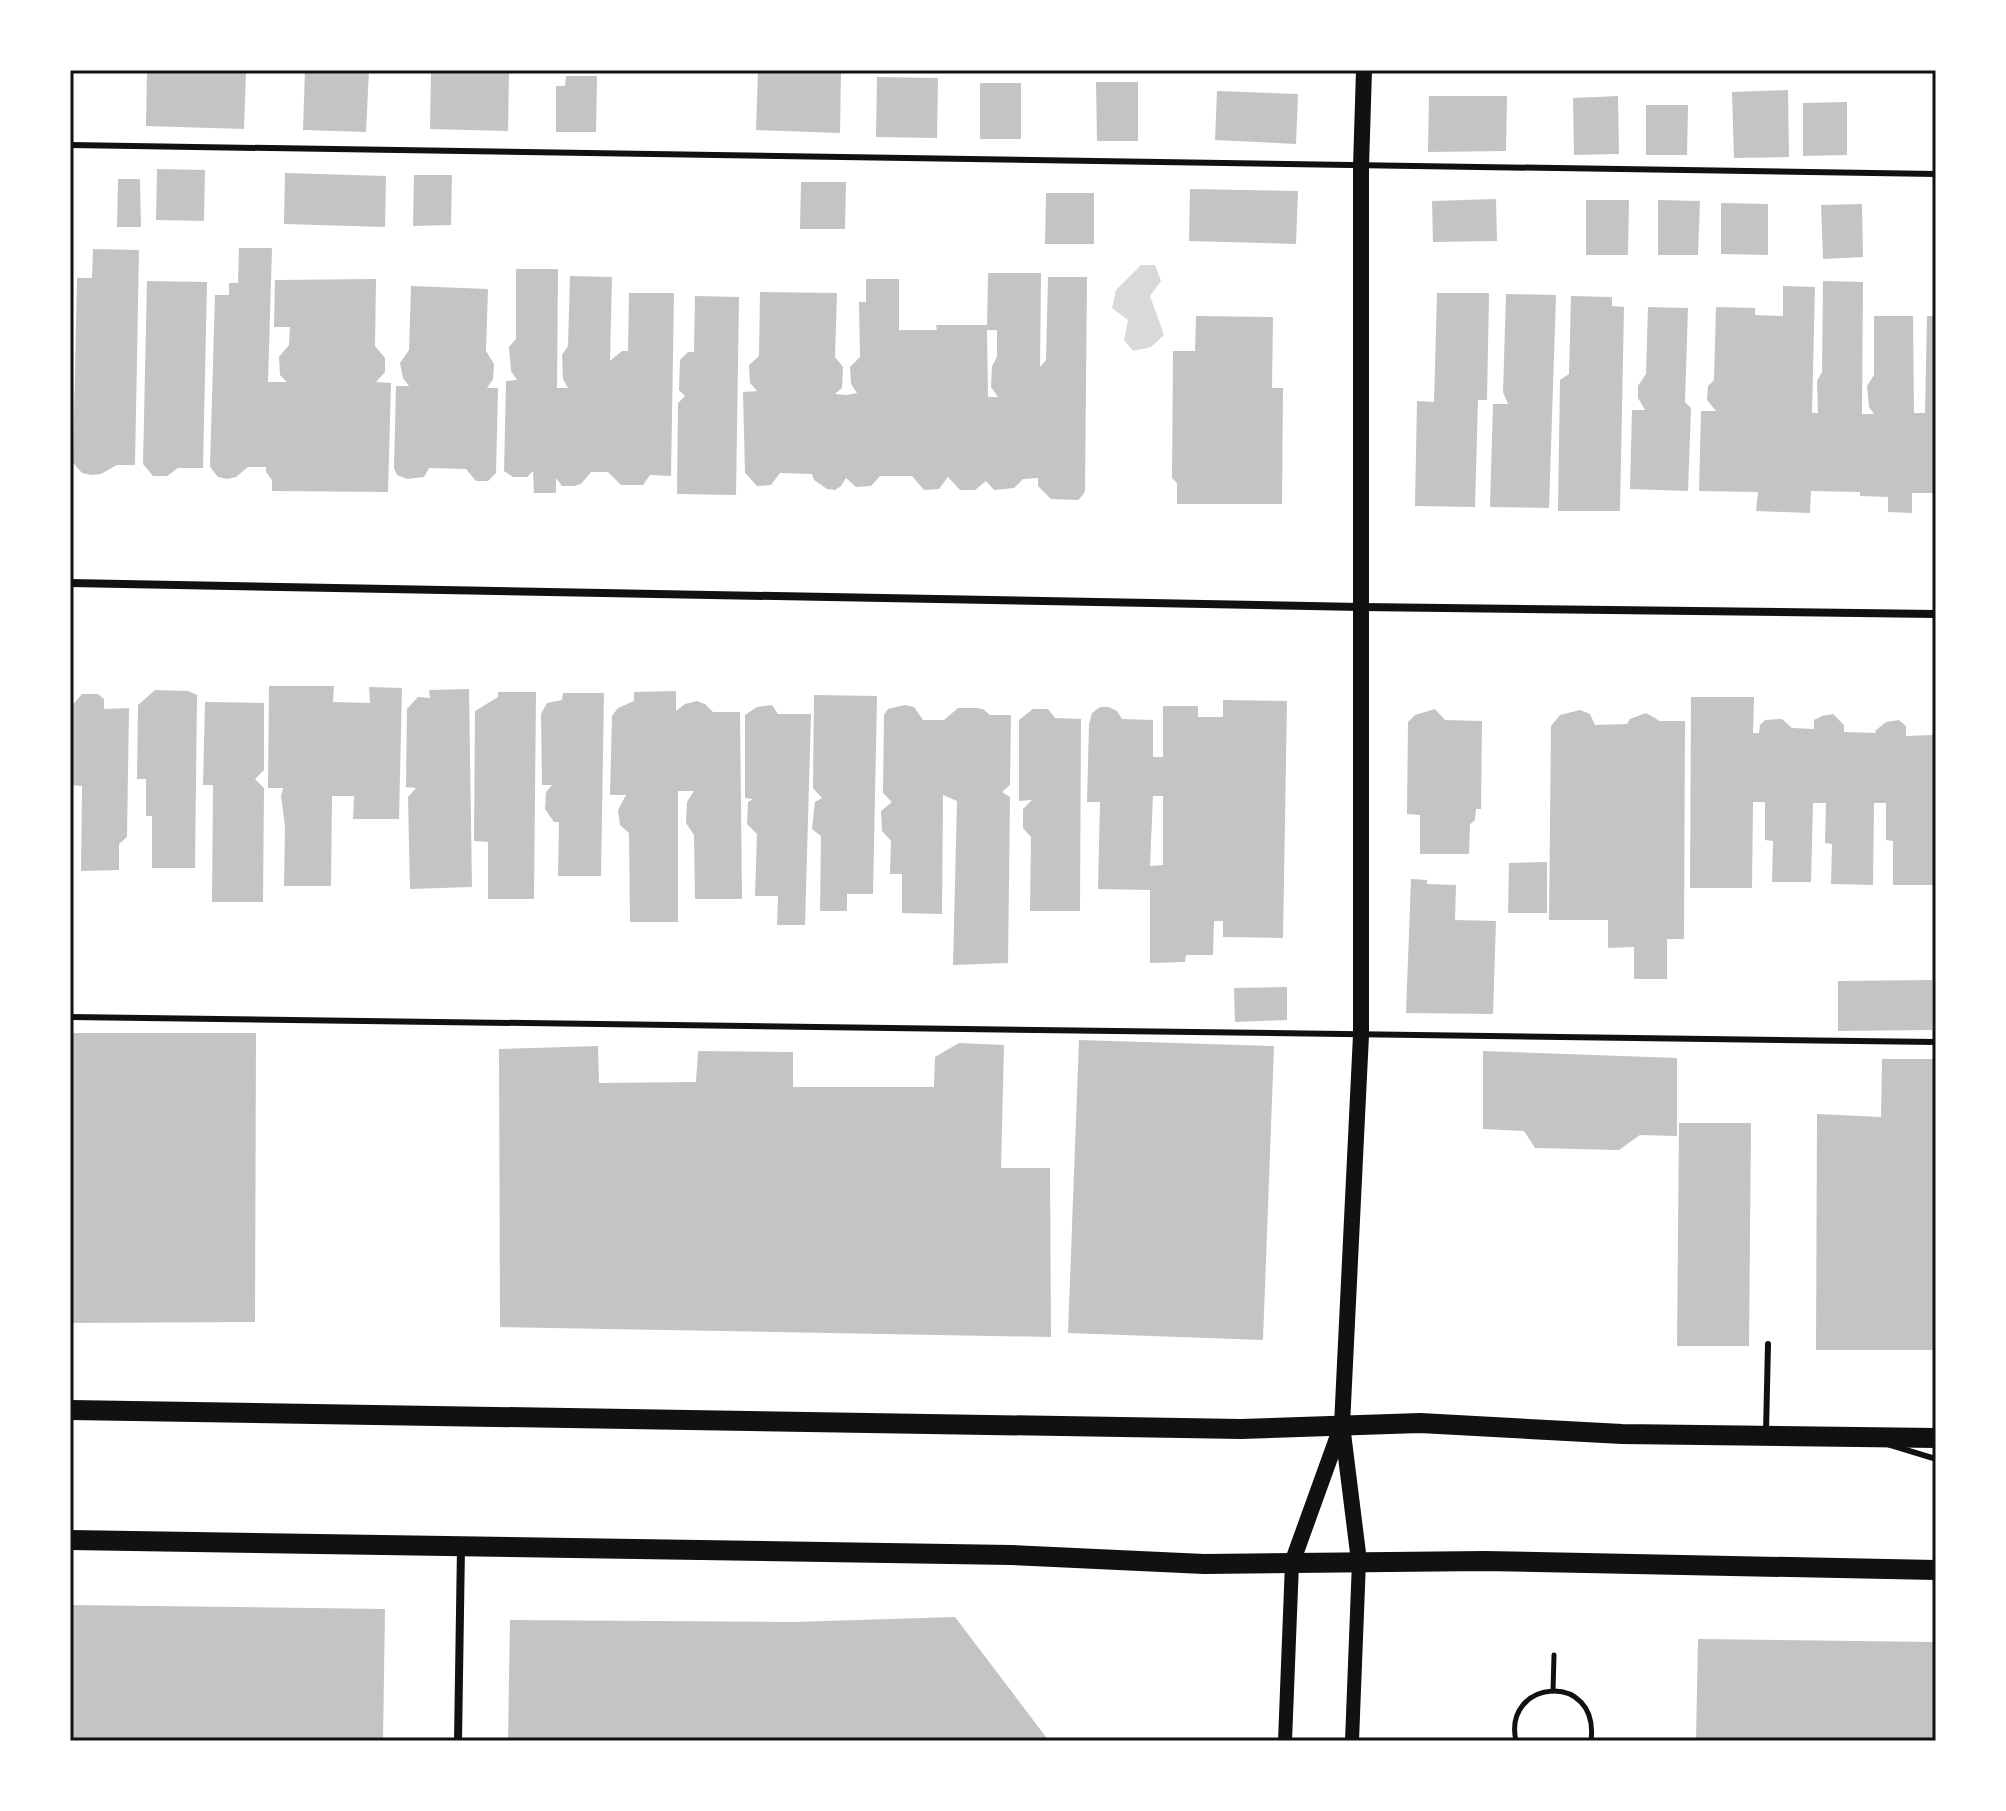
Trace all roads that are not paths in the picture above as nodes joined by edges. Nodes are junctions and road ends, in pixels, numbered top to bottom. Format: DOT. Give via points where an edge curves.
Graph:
graph roads {
  1 [pos="1364,70"];
  2 [pos="70,145"];
  3 [pos="1361,167"];
  4 [pos="1936,174"];
  5 [pos="70,583"];
  6 [pos="1361,607"];
  7 [pos="1936,614"];
  8 [pos="70,1017"];
  9 [pos="1361,1035"];
  10 [pos="1936,1042"];
  11 [pos="1768,1344"];
  12 [pos="70,1410"];
  13 [pos="1342,1425"];
  14 [pos="1766,1435"];
  15 [pos="1864,1437"];
  16 [pos="1936,1438"];
  17 [pos="1936,1459"];
  18 [pos="70,1540"];
  19 [pos="461,1547"];
  20 [pos="1359,1561"];
  21 [pos="1292,1563"];
  22 [pos="1936,1570"];
  23 [pos="458,1741"];
  24 [pos="1285,1741"];
  25 [pos="1352,1741"];
  1 -- 3 [label="main road"];
  2 -- 3 [label="lane"];
  3 -- 4 [label="lane"];
  3 -- 6 [label="main road"];
  5 -- 6 [label="street"];
  6 -- 7 [label="street"];
  6 -- 9 [label="main road"];
  8 -- 9 [label="lane"];
  9 -- 10 [label="lane"];
  9 -- 13 [label="main road"];
  11 -- 14 [label="lane"];
  12 -- 13 [label="main road" via="1241,1429"];
  13 -- 14 [label="main road"];
  13 -- 20 [label="main road"];
  13 -- 21 [label="main road"];
  14 -- 15 [label="main road"];
  15 -- 16 [label="main road"];
  15 -- 17 [label="lane"];
  18 -- 19 [label="main road"];
  19 -- 21 [label="main road"];
  19 -- 23 [label="street"];
  20 -- 21 [label="main road"];
  20 -- 22 [label="main road"];
  20 -- 25 [label="street"];
  21 -- 24 [label="street"];
}
